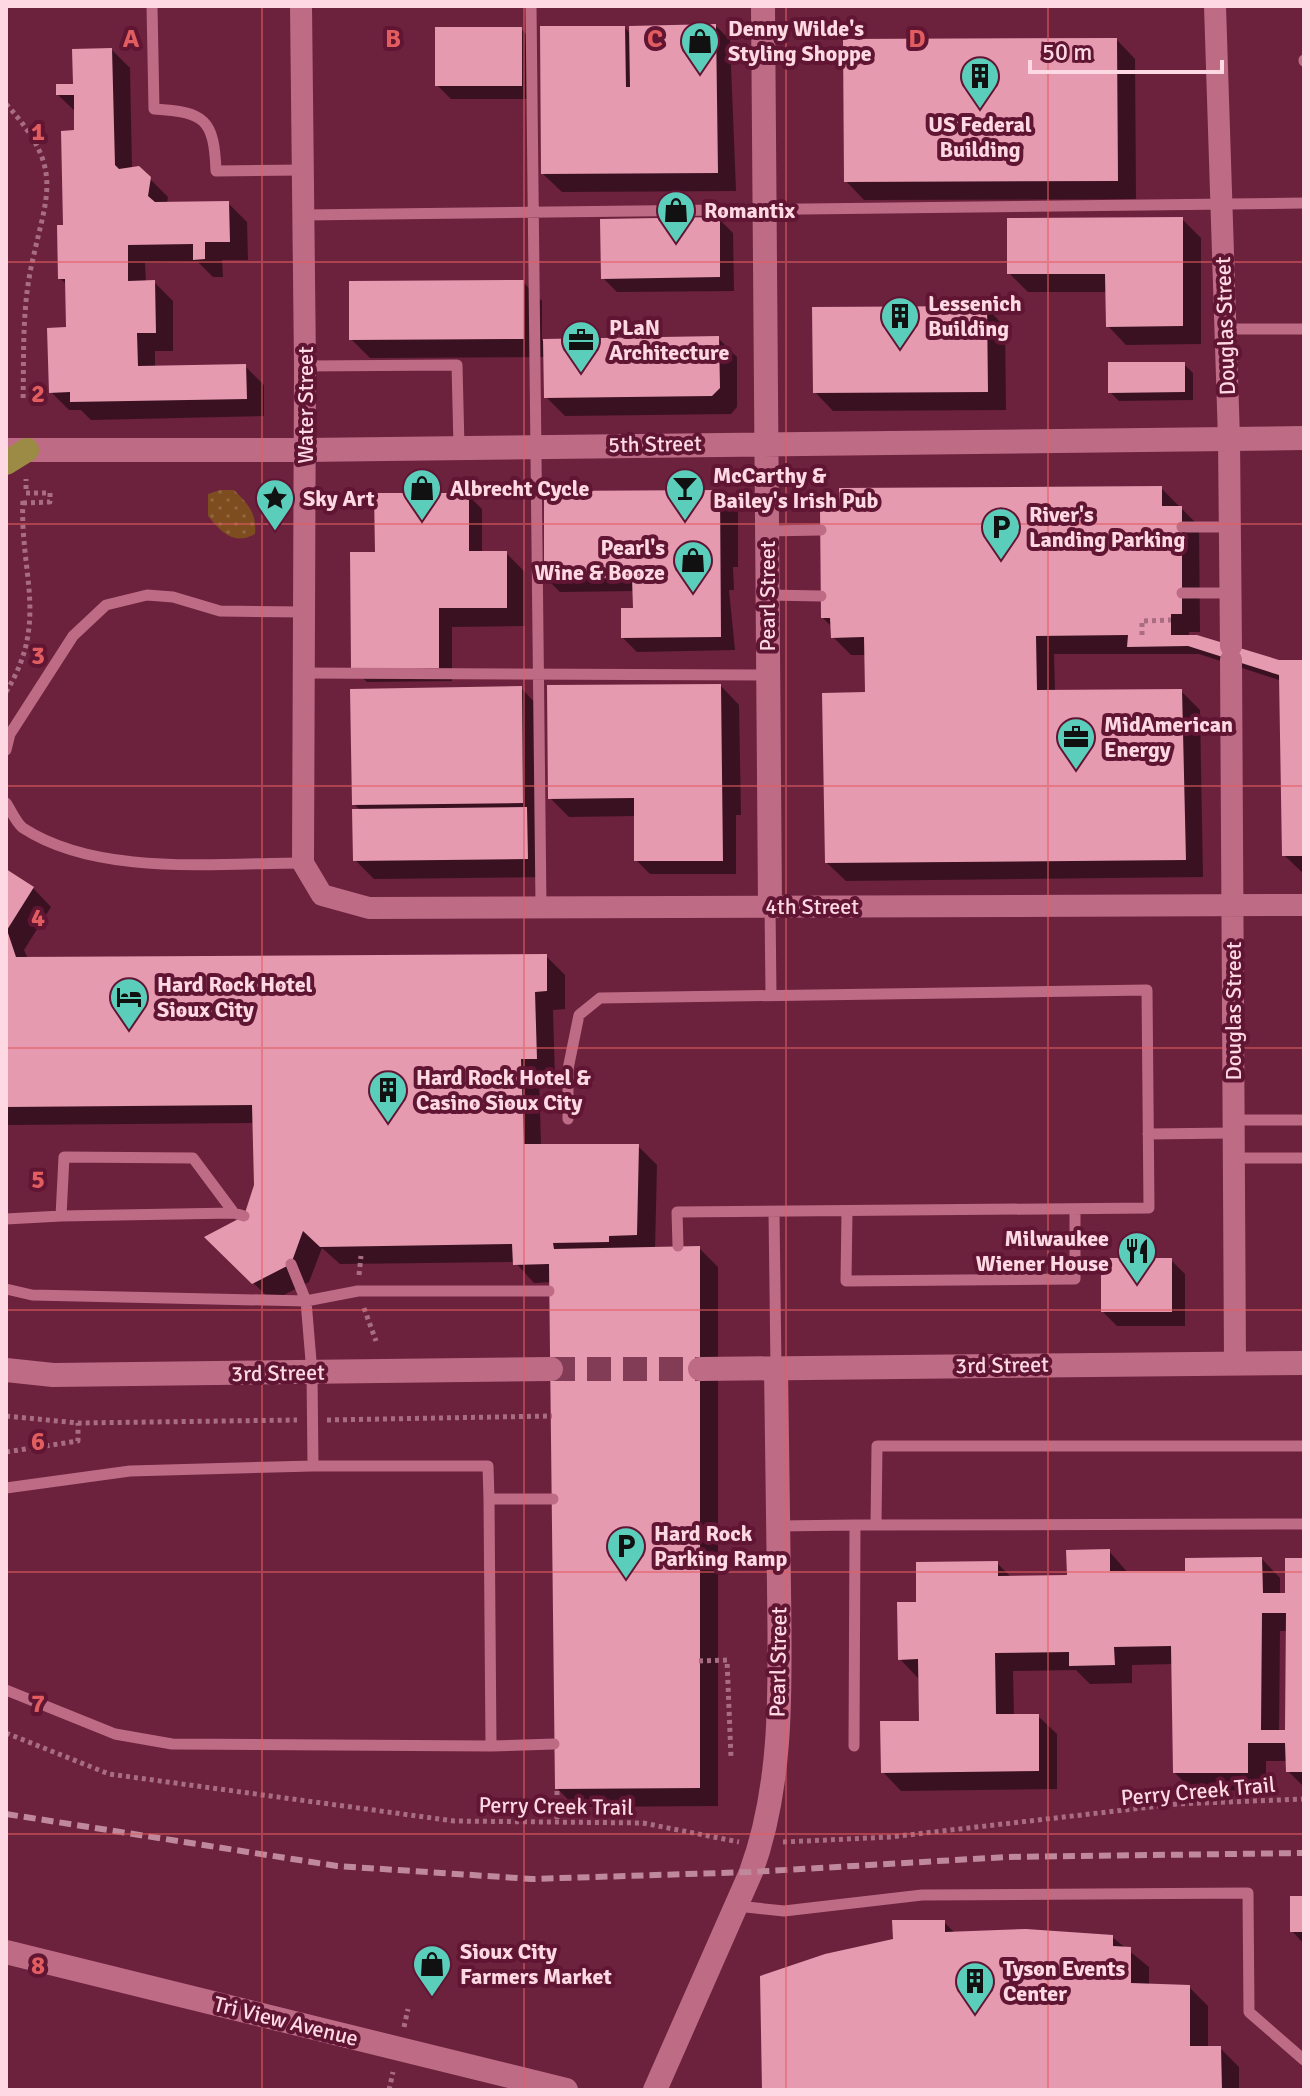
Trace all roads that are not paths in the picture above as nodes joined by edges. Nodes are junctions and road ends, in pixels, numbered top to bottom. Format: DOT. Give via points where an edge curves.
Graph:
graph roads {
  1 [pos="152,6"];
  2 [pos="301,6"];
  3 [pos="531,6"];
  4 [pos="763,6"];
  5 [pos="1215,6"];
  6 [pos="303,170"];
  7 [pos="1304,203"];
  8 [pos="1221,204"];
  9 [pos="764,210"];
  10 [pos="533,212"];
  11 [pos="303,215"];
  12 [pos="1225,329"];
  13 [pos="1304,329"];
  14 [pos="305,366"];
  15 [pos="1304,438"];
  16 [pos="1229,439"];
  17 [pos="766,443"];
  18 [pos="534,445"];
  19 [pos="459,447"];
  20 [pos="305,450"];
  21 [pos="13,454"];
  22 [pos="1182,527"];
  23 [pos="1228,527"];
  24 [pos="821,530"];
  25 [pos="767,531"];
  26 [pos="1182,593"];
  27 [pos="1230,593"];
  28 [pos="767,595"];
  29 [pos="821,596"];
  30 [pos="303,612"];
  31 [pos="303,673"];
  32 [pos="537,673"];
  33 [pos="768,675"];
  34 [pos="6,750"];
  35 [pos="6,803"];
  36 [pos="303,863"];
  37 [pos="1233,905"];
  38 [pos="1304,905"];
  39 [pos="541,906"];
  40 [pos="770,906"];
  41 [pos="771,995"];
  42 [pos="568,1119"];
  43 [pos="1304,1120"];
  44 [pos="1232,1126"];
  45 [pos="1148,1134"];
  46 [pos="1233,1158"];
  47 [pos="1304,1158"];
  48 [pos="1075,1209"];
  49 [pos="847,1211"];
  50 [pos="774,1212"];
  51 [pos="61,1216"];
  52 [pos="6,1219"];
  53 [pos="678,1246"];
  54 [pos="291,1264"];
  55 [pos="6,1289"];
  56 [pos="549,1291"];
  57 [pos="306,1301"];
  58 [pos="1235,1363"];
  59 [pos="1304,1363"];
  60 [pos="776,1368"];
  61 [pos="551,1369"];
  62 [pos="700,1369"];
  63 [pos="6,1370"];
  64 [pos="312,1373"];
  65 [pos="1304,1446"];
  66 [pos="313,1466"];
  67 [pos="6,1488"];
  68 [pos="489,1499"];
  69 [pos="553,1499"];
  70 [pos="1304,1524"];
  71 [pos="855,1525"];
  72 [pos="876,1525"];
  73 [pos="778,1526"];
  74 [pos="6,1690"];
  75 [pos="554,1744"];
  76 [pos="491,1746"];
  77 [pos="854,1746"];
  78 [pos="736,1906"];
  79 [pos="6,1952"];
  80 [pos="1304,2060"];
  81 [pos="566,2090"];
  82 [pos="655,2090"];
  1 -- 6 [label="lane" via="154,109 191,112 205,120 213,132 216,171"];
  2 -- 6 [label="street, Water Street"];
  3 -- 10 [label="lane"];
  4 -- 9 [label="main road, Pearl Street"];
  5 -- 8 [label="street, Douglas Street"];
  6 -- 11 [label="street, Water Street"];
  7 -- 8 [label="lane"];
  8 -- 9 [label="lane"];
  8 -- 12 [label="street, Douglas Street"];
  9 -- 10 [label="lane"];
  9 -- 17 [label="main road, Pearl Street"];
  10 -- 11 [label="lane"];
  10 -- 18 [label="lane"];
  11 -- 14 [label="street, Water Street"];
  12 -- 13 [label="lane"];
  12 -- 16 [label="street, Douglas Street"];
  14 -- 19 [label="lane" via="457,365"];
  14 -- 20 [label="street, Water Street"];
  15 -- 16 [label="main road, 5th Street"];
  16 -- 17 [label="main road, 5th Street"];
  16 -- 23 [label="street, Douglas Street"];
  17 -- 18 [label="main road, 5th Street"];
  17 -- 25 [label="main road, Pearl Street"];
  18 -- 19 [label="main road, 5th Street"];
  18 -- 32 [label="lane"];
  19 -- 20 [label="main road, 5th Street"];
  20 -- 21 [label="main road, 5th Street"];
  20 -- 30 [label="street, Water Street"];
  22 -- 23 [label="lane"];
  23 -- 27 [label="street, Douglas Street"];
  24 -- 25 [label="lane"];
  25 -- 28 [label="main road, Pearl Street"];
  26 -- 27 [label="lane"];
  27 -- 37 [label="street, Douglas Street"];
  28 -- 29 [label="lane"];
  28 -- 33 [label="main road, Pearl Street"];
  30 -- 31 [label="street, Water Street"];
  30 -- 34 [label="lane" via="220,611 147,595 106,605 73,636 10,734"];
  31 -- 32 [label="lane"];
  31 -- 36 [label="street, Water Street"];
  32 -- 33 [label="lane"];
  32 -- 39 [label="lane"];
  33 -- 40 [label="main road, Pearl Street"];
  35 -- 36 [label="lane" via="21,827 74,851 149,864"];
  36 -- 39 [label="street, 4th Street" via="322,895 369,908"];
  37 -- 38 [label="street, 4th Street"];
  37 -- 40 [label="street, 4th Street"];
  37 -- 44 [label="street, Douglas Street"];
  39 -- 40 [label="street, 4th Street"];
  40 -- 41 [label="lane, Pearl Street"];
  41 -- 42 [label="lane" via="600,998 579,1015 568,1069"];
  41 -- 45 [label="lane" via="1147,990"];
  43 -- 44 [label="lane"];
  44 -- 45 [label="lane"];
  44 -- 46 [label="street, Douglas Street"];
  45 -- 48 [label="lane" via="1149,1208"];
  46 -- 47 [label="lane"];
  46 -- 58 [label="street, Douglas Street"];
  48 -- 49 [label="lane"];
  48 -- 49 [label="lane" via="1075,1279 846,1281"];
  49 -- 50 [label="lane"];
  50 -- 53 [label="lane" via="677,1212"];
  50 -- 60 [label="lane, Pearl Street"];
  51 -- 51 [label="lane" via="64,1157 193,1158 239,1215"];
  51 -- 52 [label="lane"];
  54 -- 57 [label="lane"];
  55 -- 57 [label="lane" via="32,1295"];
  56 -- 57 [label="lane" via="358,1291"];
  57 -- 64 [label="lane"];
  58 -- 59 [label="main road, 3rd Street"];
  58 -- 60 [label="main road, 3rd Street"];
  60 -- 62 [label="main road, 3rd Street"];
  60 -- 73 [label="main road, Pearl Street"];
  61 -- 64 [label="main road, 3rd Street"];
  63 -- 64 [label="main road, 3rd Street" via="53,1375"];
  64 -- 66 [label="lane"];
  65 -- 72 [label="lane" via="877,1446"];
  66 -- 67 [label="lane" via="130,1471"];
  66 -- 68 [label="lane" via="488,1466"];
  68 -- 69 [label="lane"];
  68 -- 76 [label="lane"];
  70 -- 72 [label="lane"];
  71 -- 72 [label="lane"];
  71 -- 73 [label="lane"];
  71 -- 77 [label="lane"];
  73 -- 78 [label="main road, Pearl Street" via="780,1688 772,1784 760,1847"];
  74 -- 76 [label="lane" via="115,1734 172,1744"];
  75 -- 76 [label="lane"];
  78 -- 80 [label="lane" via="784,1911 922,1895 1248,1893 1249,2012"];
  78 -- 82 [label="main road, Pearl Street"];
  79 -- 81 [label="main road, Tri View Avenue"];
}
